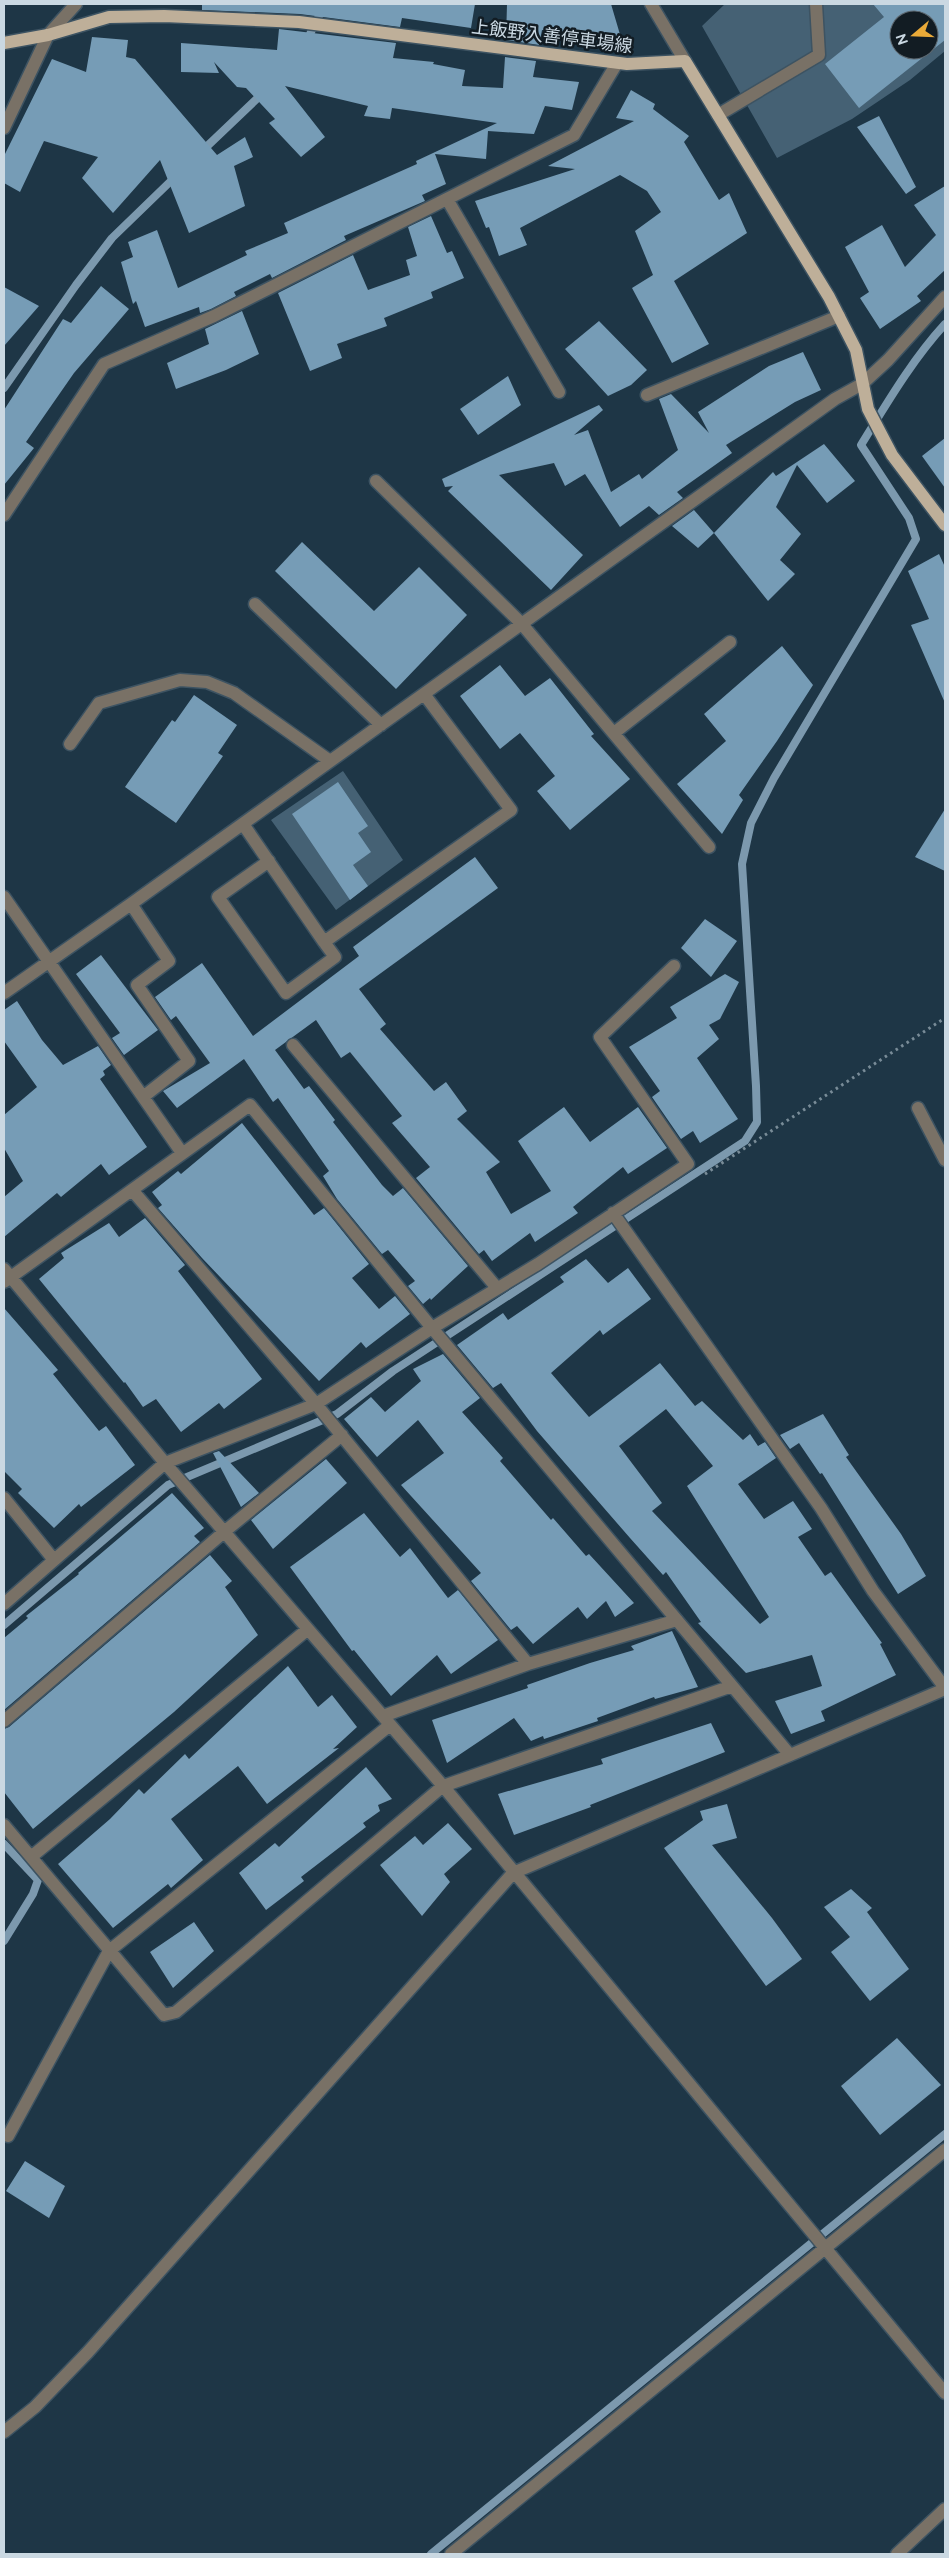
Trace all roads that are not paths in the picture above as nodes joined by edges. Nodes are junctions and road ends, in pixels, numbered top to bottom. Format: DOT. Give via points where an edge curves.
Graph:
graph roads {
  1 [pos="76,4"];
  2 [pos="651,4"];
  3 [pos="816,4"];
  4 [pos="48,35"];
  5 [pos="4,43"];
  6 [pos="685,61"];
  7 [pos="617,63"];
  8 [pos="718,115"];
  9 [pos="4,128"];
  10 [pos="446,199"];
  11 [pos="945,297"];
  12 [pos="839,316"];
  13 [pos="862,384"];
  14 [pos="559,392"];
  15 [pos="647,396"];
  16 [pos="376,481"];
  17 [pos="4,515"];
  18 [pos="945,525"];
  19 [pos="255,604"];
  20 [pos="522,623"];
  21 [pos="730,642"];
  22 [pos="424,694"];
  23 [pos="381,725"];
  24 [pos="614,733"];
  25 [pos="70,744"];
  26 [pos="330,761"];
  27 [pos="243,824"];
  28 [pos="709,847"];
  29 [pos="269,861"];
  30 [pos="4,897"];
  31 [pos="131,904"];
  32 [pos="324,942"];
  33 [pos="48,962"];
  34 [pos="674,966"];
  35 [pos="4,992"];
  36 [pos="293,1045"];
  37 [pos="143,1096"];
  38 [pos="918,1108"];
  39 [pos="182,1153"];
  40 [pos="945,1160"];
  41 [pos="132,1190"];
  42 [pos="613,1213"];
  43 [pos="6,1276"];
  44 [pos="497,1288"];
  45 [pos="432,1328"];
  46 [pos="316,1404"];
  47 [pos="342,1435"];
  48 [pos="165,1463"];
  49 [pos="4,1498"];
  50 [pos="224,1532"];
  51 [pos="54,1560"];
  52 [pos="4,1604"];
  53 [pos="676,1620"];
  54 [pos="308,1629"];
  55 [pos="528,1664"];
  56 [pos="732,1686"];
  57 [pos="945,1688"];
  58 [pos="387,1720"];
  59 [pos="4,1721"];
  60 [pos="790,1755"];
  61 [pos="443,1786"];
  62 [pos="4,1825"];
  63 [pos="31,1857"];
  64 [pos="513,1873"];
  65 [pos="109,1951"];
  66 [pos="8,2136"];
  67 [pos="945,2150"];
  68 [pos="825,2246"];
  69 [pos="945,2393"];
  70 [pos="4,2432"];
  71 [pos="945,2509"];
  72 [pos="451,2554"];
  73 [pos="897,2554"];
  1 -- 4 [label="street"];
  2 -- 6 [label="street"];
  3 -- 8 [label="street" via="819,54"];
  4 -- 5 [label="main road, 上飯野入善停車場線"];
  4 -- 7 [label="main road, 上飯野入善停車場線" via="109,16 299,22"];
  4 -- 9 [label="street"];
  6 -- 7 [label="main road, 上飯野入善停車場線"];
  6 -- 8 [label="main road"];
  7 -- 10 [label="street" via="574,135"];
  8 -- 12 [label="main road"];
  10 -- 14 [label="street"];
  10 -- 17 [label="street" via="214,316 104,364"];
  11 -- 13 [label="street"];
  12 -- 13 [label="main road" via="856,350"];
  12 -- 15 [label="street"];
  13 -- 18 [label="main road" via="868,409 892,455"];
  13 -- 20 [label="street" via="834,399"];
  16 -- 20 [label="street"];
  19 -- 23 [label="street"];
  20 -- 22 [label="street"];
  20 -- 24 [label="street"];
  21 -- 24 [label="street"];
  22 -- 23 [label="street"];
  22 -- 32 [label="street" via="510,810"];
  23 -- 26 [label="street"];
  24 -- 28 [label="street"];
  25 -- 26 [label="street" via="99,703 180,680 207,682 234,693"];
  26 -- 27 [label="street"];
  27 -- 29 [label="street"];
  27 -- 31 [label="street"];
  29 -- 32 [label="street"];
  29 -- 32 [label="street" via="218,897 286,993 335,957"];
  30 -- 33 [label="street"];
  31 -- 33 [label="street"];
  31 -- 37 [label="street" via="169,961 137,985 189,1061"];
  33 -- 35 [label="street"];
  33 -- 37 [label="street"];
  34 -- 42 [label="street" via="600,1037 688,1164"];
  36 -- 44 [label="street"];
  37 -- 39 [label="street"];
  38 -- 40 [label="street"];
  39 -- 41 [label="street"];
  39 -- 45 [label="street" via="250,1105"];
  41 -- 43 [label="street"];
  41 -- 46 [label="street"];
  42 -- 44 [label="street"];
  42 -- 57 [label="street" via="821,1508 873,1591"];
  43 -- 48 [label="street"];
  44 -- 45 [label="street"];
  45 -- 46 [label="street"];
  45 -- 53 [label="street"];
  46 -- 47 [label="street"];
  46 -- 48 [label="street"];
  47 -- 50 [label="street"];
  47 -- 55 [label="street"];
  48 -- 50 [label="street"];
  48 -- 51 [label="street"];
  49 -- 51 [label="street"];
  50 -- 54 [label="street"];
  50 -- 59 [label="street"];
  51 -- 52 [label="street"];
  53 -- 55 [label="street"];
  53 -- 56 [label="street"];
  54 -- 58 [label="street"];
  54 -- 63 [label="street"];
  55 -- 58 [label="street"];
  56 -- 60 [label="street"];
  56 -- 61 [label="street"];
  57 -- 60 [label="street"];
  58 -- 61 [label="street"];
  58 -- 65 [label="street"];
  60 -- 64 [label="street"];
  61 -- 64 [label="street"];
  61 -- 65 [label="street" via="176,2012 164,2015"];
  62 -- 63 [label="street"];
  63 -- 65 [label="street"];
  64 -- 68 [label="street"];
  64 -- 70 [label="street" via="88,2352 35,2407"];
  65 -- 66 [label="street"];
  67 -- 68 [label="street"];
  68 -- 69 [label="street"];
  68 -- 72 [label="street"];
  71 -- 73 [label="street"];
}
